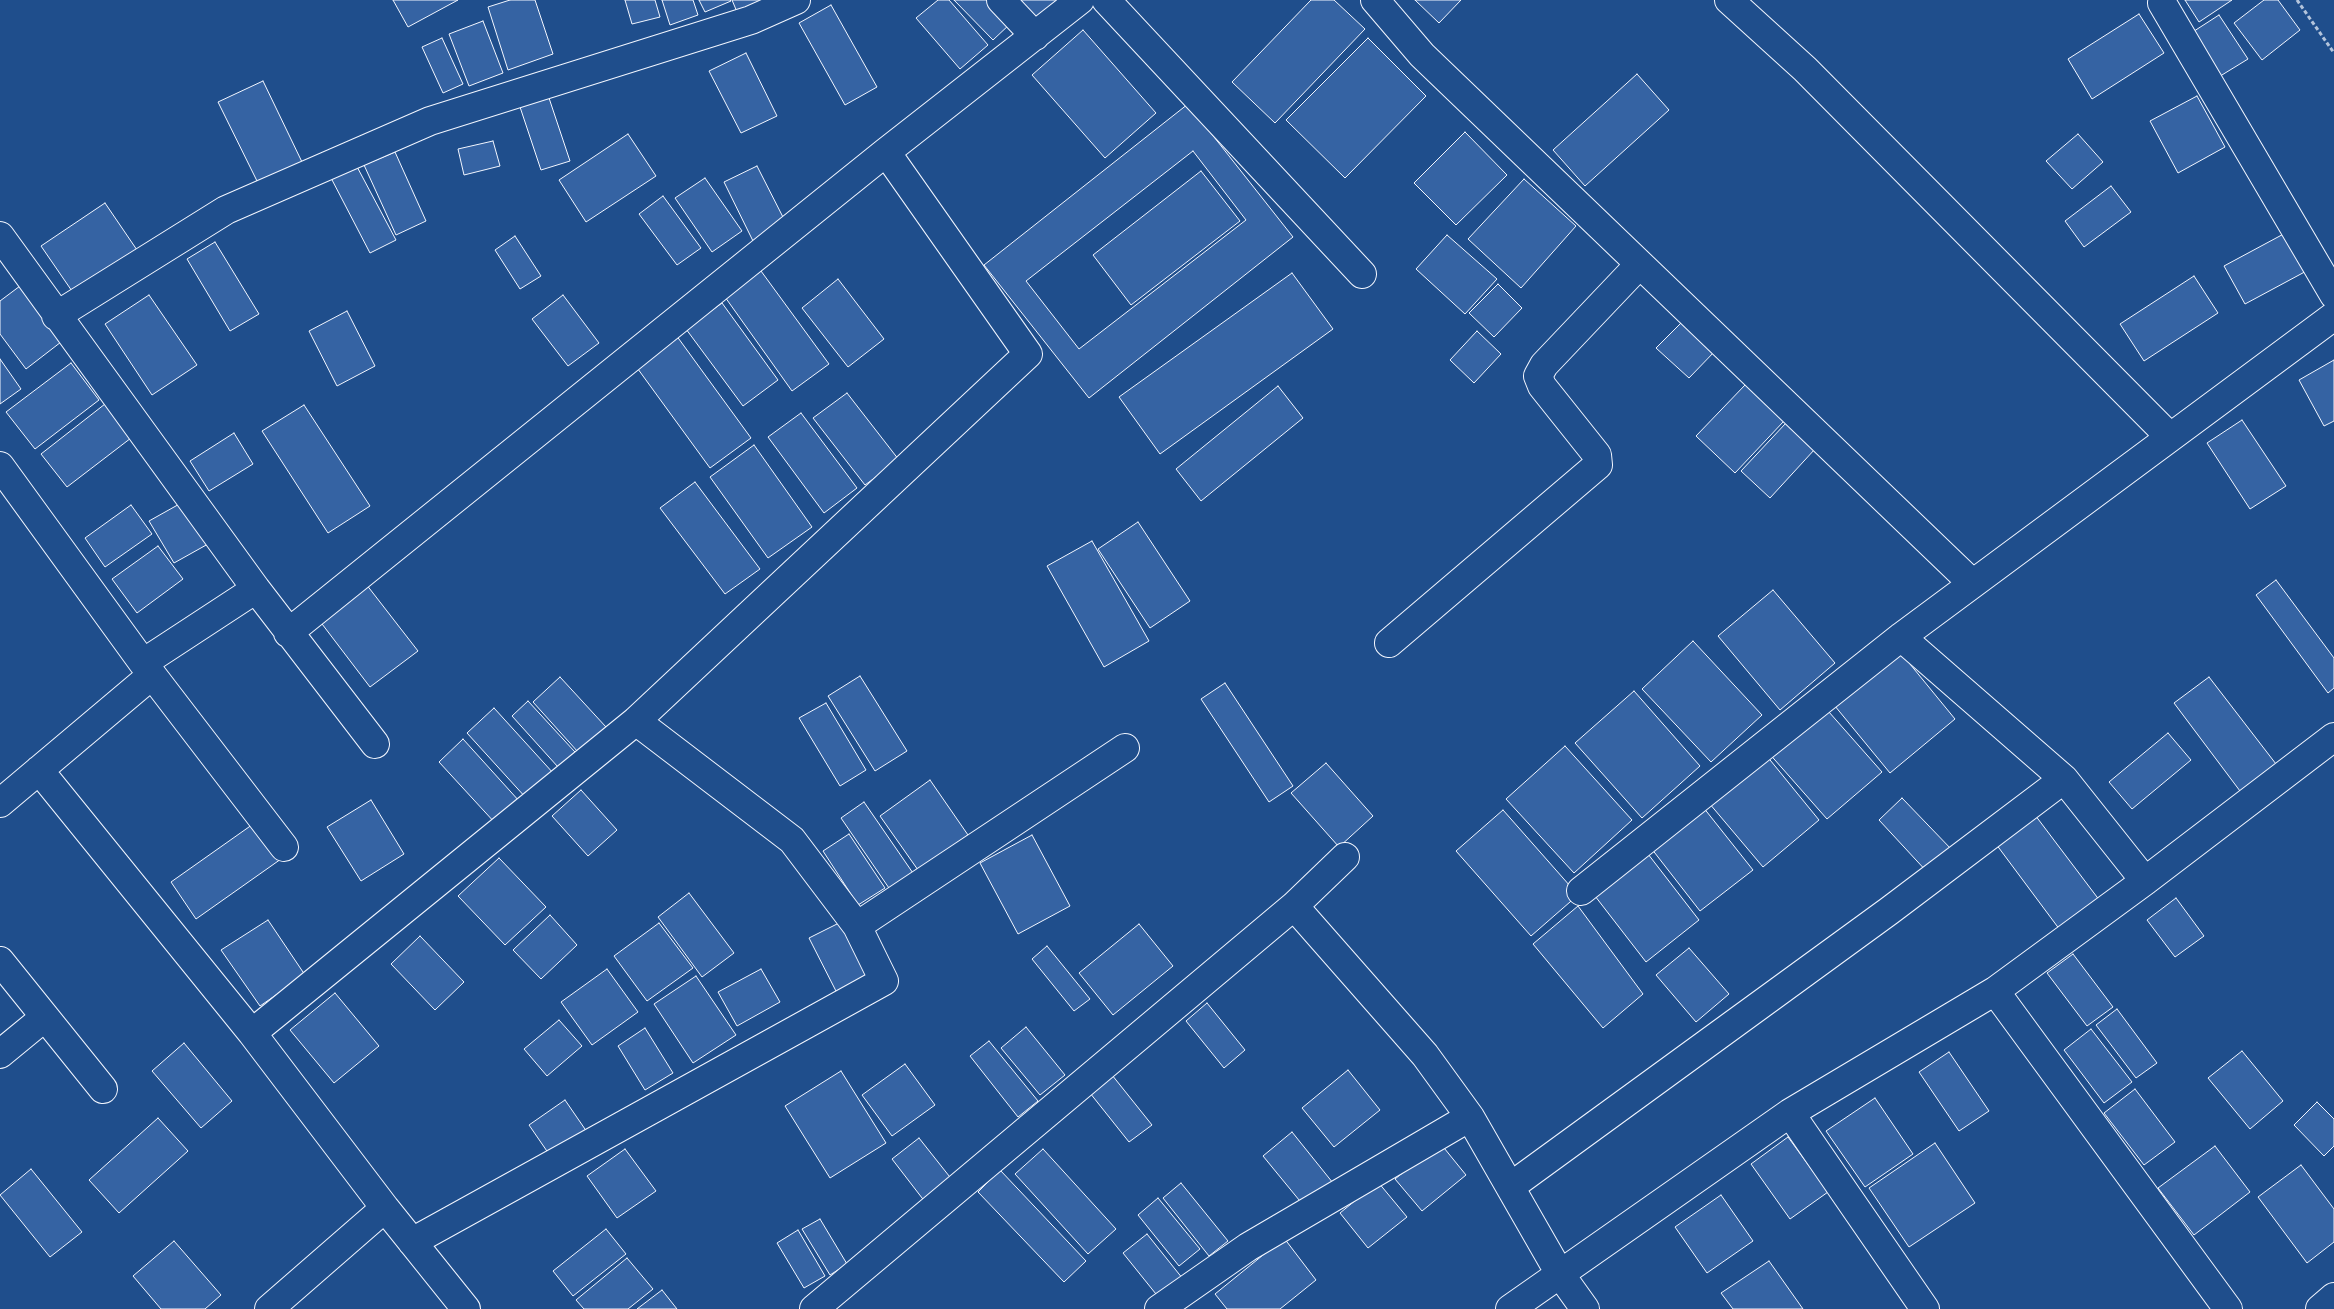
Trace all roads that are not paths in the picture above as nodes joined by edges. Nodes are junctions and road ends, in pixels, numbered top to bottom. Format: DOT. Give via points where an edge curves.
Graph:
graph roads {
  1 [pos="796,0"];
  2 [pos="1002,0"];
  3 [pos="1080,0"];
  4 [pos="1106,0"];
  5 [pos="1375,0"];
  6 [pos="1729,0"];
  7 [pos="2162,2"];
  8 [pos="1035,36"];
  9 [pos="886,152"];
  10 [pos="0,236"];
  11 [pos="7,263"];
  12 [pos="1639,265"];
  13 [pos="1362,274"];
  14 [pos="2334,295"];
  15 [pos="56,316"];
  16 [pos="2334,316"];
  17 [pos="2170,437"];
  18 [pos="0,466"];
  19 [pos="1972,583"];
  20 [pos="256,589"];
  21 [pos="288,633"];
  22 [pos="1901,637"];
  23 [pos="1389,643"];
  24 [pos="148,669"];
  25 [pos="636,721"];
  26 [pos="375,744"];
  27 [pos="2331,746"];
  28 [pos="1125,748"];
  29 [pos="39,770"];
  30 [pos="2064,779"];
  31 [pos="0,803"];
  32 [pos="284,847"];
  33 [pos="1345,857"];
  34 [pos="2146,881"];
  35 [pos="1581,892"];
  36 [pos="1294,906"];
  37 [pos="857,926"];
  38 [pos="0,961"];
  39 [pos="1995,991"];
  40 [pos="45,1017"];
  41 [pos="252,1033"];
  42 [pos="0,1054"];
  43 [pos="103,1089"];
  44 [pos="1790,1113"];
  45 [pos="1470,1117"];
  46 [pos="1510,1187"];
  47 [pos="385,1208"];
  48 [pos="412,1242"];
  49 [pos="1560,1274"];
  50 [pos="2334,1297"];
  51 [pos="269,1309"];
  52 [pos="466,1309"];
  53 [pos="814,1309"];
  54 [pos="1159,1309"];
  55 [pos="1510,1309"];
  56 [pos="1585,1309"];
  57 [pos="1925,1309"];
  58 [pos="2228,1309"];
  59 [pos="2320,1309"];
  1 -- 15 [label="street" via="751,20 430,121 226,210"];
  2 -- 8 [label="street"];
  3 -- 8 [label="street"];
  4 -- 13 [label="street"];
  5 -- 12 [label="street" via="1422,55"];
  6 -- 17 [label="street" via="1805,69"];
  7 -- 14 [label="street"];
  8 -- 9 [label="street"];
  9 -- 21 [label="street"];
  9 -- 25 [label="street" via="1028,354"];
  10 -- 11 [label="street"];
  11 -- 15 [label="street"];
  12 -- 19 [label="street"];
  12 -- 23 [label="street" via="1544,365 1538,376 1542,386 1597,455 1598,464"];
  15 -- 20 [label="street"];
  16 -- 17 [label="street"];
  17 -- 19 [label="street"];
  18 -- 24 [label="street"];
  19 -- 22 [label="street"];
  20 -- 21 [label="street"];
  20 -- 24 [label="street"];
  21 -- 26 [label="street"];
  22 -- 30 [label="street"];
  22 -- 35 [label="street"];
  24 -- 29 [label="street"];
  24 -- 32 [label="street"];
  25 -- 37 [label="street" via="792,840"];
  25 -- 41 [label="street"];
  27 -- 34 [label="street"];
  28 -- 37 [label="street"];
  29 -- 31 [label="street"];
  29 -- 41 [label="street"];
  30 -- 34 [label="street"];
  30 -- 46 [label="street" via="1889,911"];
  33 -- 36 [label="street"];
  34 -- 39 [label="street"];
  36 -- 45 [label="street" via="1425,1055"];
  36 -- 53 [label="street"];
  37 -- 48 [label="street" via="884,981"];
  38 -- 40 [label="street"];
  39 -- 44 [label="street"];
  39 -- 58 [label="street"];
  40 -- 42 [label="street"];
  40 -- 43 [label="street"];
  41 -- 47 [label="street"];
  44 -- 49 [label="street"];
  44 -- 57 [label="street"];
  45 -- 46 [label="street"];
  45 -- 54 [label="street" via="1248,1247"];
  46 -- 49 [label="street"];
  47 -- 48 [label="street"];
  47 -- 51 [label="street"];
  48 -- 52 [label="street"];
  49 -- 55 [label="street"];
  49 -- 56 [label="street"];
  50 -- 59 [label="street"];
}
